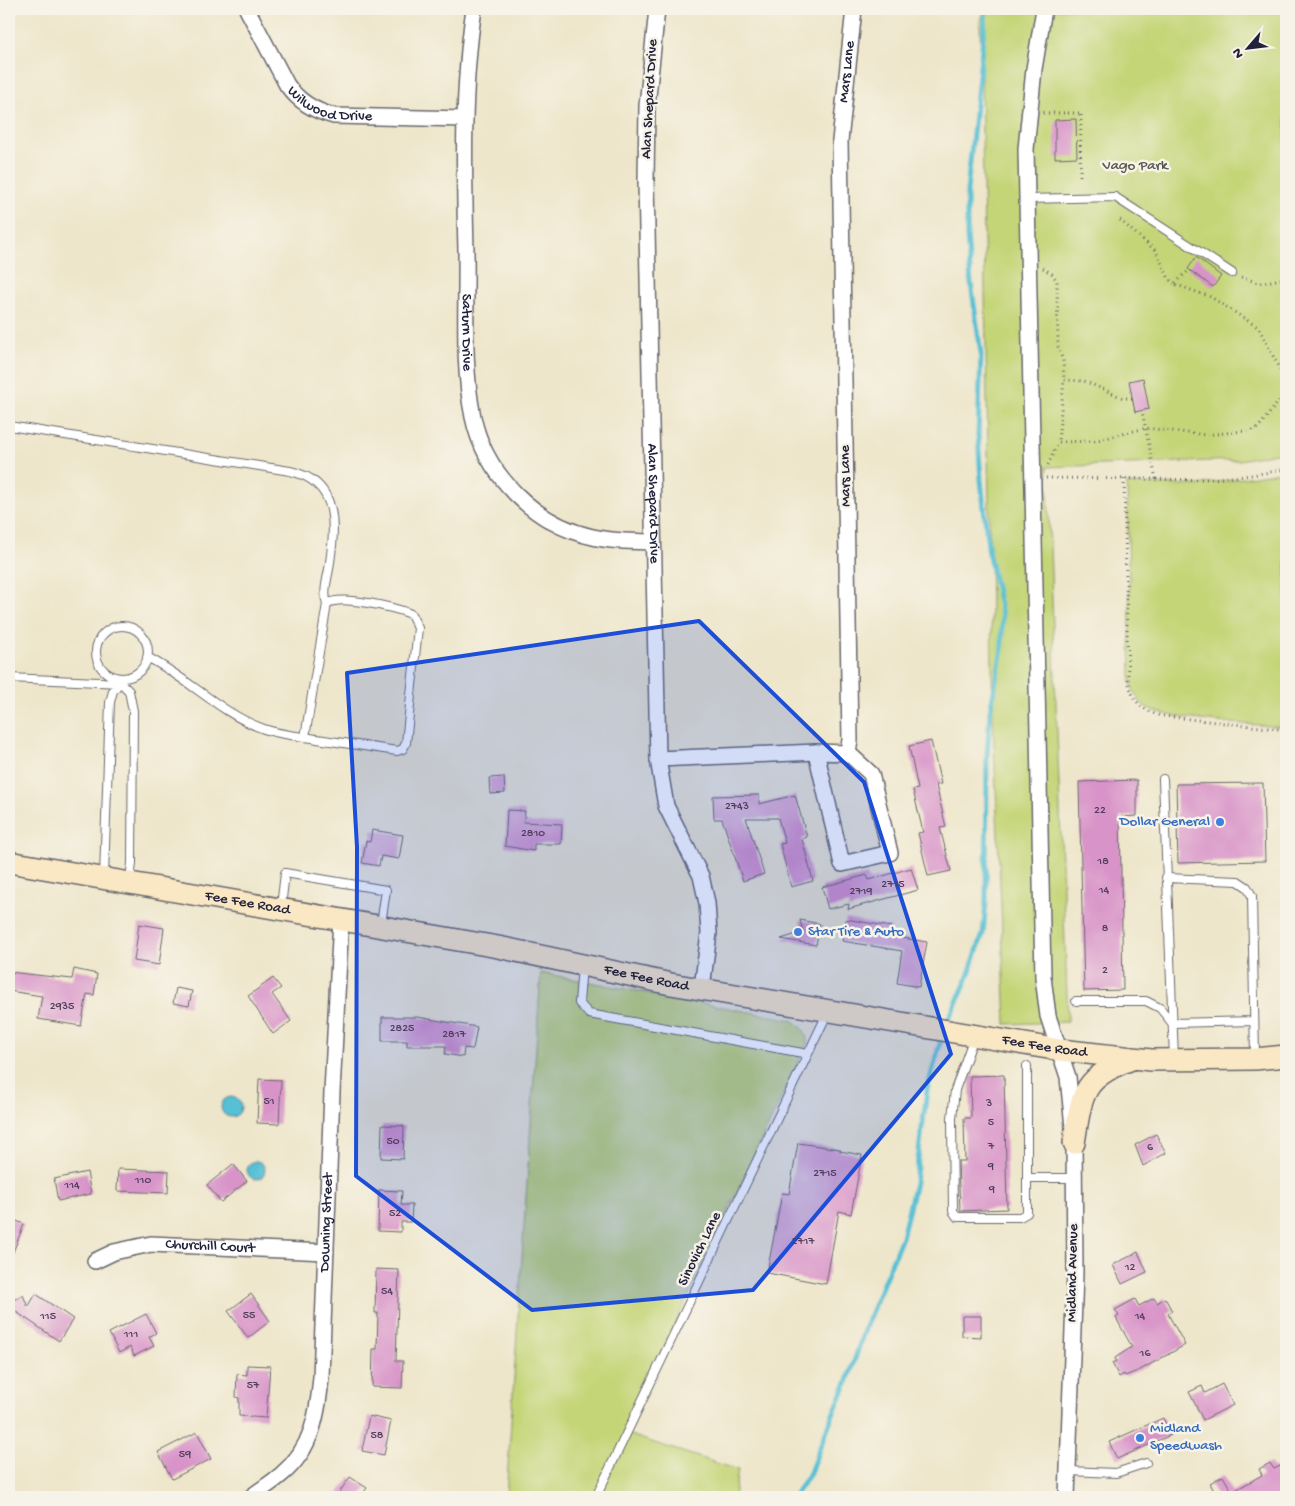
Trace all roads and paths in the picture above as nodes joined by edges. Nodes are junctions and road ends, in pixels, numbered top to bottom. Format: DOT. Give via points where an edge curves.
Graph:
graph roads {
  1 [pos="247,9"];
  2 [pos="474,9"];
  3 [pos="657,9"];
  4 [pos="854,9"];
  5 [pos="1044,9"];
  6 [pos="1040,112"];
  7 [pos="465,119"];
  8 [pos="1080,178"];
  9 [pos="1027,199"];
  10 [pos="1120,220"];
  11 [pos="1187,272"];
  12 [pos="1232,273"];
  13 [pos="1286,278"];
  14 [pos="1174,284"];
  15 [pos="1286,382"];
  16 [pos="1286,392"];
  17 [pos="1132,398"];
  18 [pos="1142,410"];
  19 [pos="9,426"];
  20 [pos="1146,428"];
  21 [pos="1286,469"];
  22 [pos="1043,478"];
  23 [pos="1124,479"];
  24 [pos="1156,479"];
  25 [pos="653,542"];
  26 [pos="328,604"];
  27 [pos="147,657"];
  28 [pos="9,678"];
  29 [pos="121,681"];
  30 [pos="1286,730"];
  31 [pos="305,737"];
  32 [pos="816,752"];
  33 [pos="848,753"];
  34 [pos="658,759"];
  35 [pos="1163,779"];
  36 [pos="9,862"];
  37 [pos="104,878"];
  38 [pos="1166,878"];
  39 [pos="130,882"];
  40 [pos="281,909"];
  41 [pos="341,919"];
  42 [pos="380,926"];
  43 [pos="582,964"];
  44 [pos="702,988"];
  45 [pos="1076,1001"];
  46 [pos="828,1012"];
  47 [pos="1254,1021"];
  48 [pos="1172,1023"];
  49 [pos="971,1036"];
  50 [pos="1060,1050"];
  51 [pos="808,1054"];
  52 [pos="1286,1056"];
  53 [pos="1134,1058"];
  54 [pos="1174,1060"];
  55 [pos="1255,1060"];
  56 [pos="1027,1066"];
  57 [pos="1074,1143"];
  58 [pos="1027,1178"];
  59 [pos="1074,1178"];
  60 [pos="326,1252"];
  61 [pos="95,1261"];
  62 [pos="1146,1463"];
  63 [pos="1068,1471"];
  64 [pos="251,1497"];
  65 [pos="596,1497"];
  66 [pos="1067,1497"];
  1 -- 7 [label="street, Wilwood Drive" via="287,85 294,95 318,112 334,116"];
  2 -- 7 [label="street, Saturn Drive"];
  3 -- 25 [label="street, Alan Shepard Drive" via="647,106 646,180"];
  4 -- 33 [label="street, Mars Lane" via="840,141"];
  5 -- 9 [label="street, Midland Avenue" via="1026,149"];
  6 -- 8 [label="path" via="1080,113"];
  7 -- 25 [label="street, Saturn Drive" via="468,373 470,402 479,436 511,489 542,516 591,537"];
  9 -- 12 [label="lane" via="1115,197"];
  9 -- 50 [label="street, Midland Avenue" via="1043,978 1048,1016"];
  10 -- 14 [label="path" via="1156,251"];
  11 -- 14 [label="path"];
  12 -- 13 [label="path" via="1254,283"];
  14 -- 15 [label="path" via="1211,297 1259,328"];
  16 -- 20 [label="path" via="1254,430 1206,435"];
  17 -- 20 [label="path" via="1123,398 1084,382 1064,380 1058,442 1094,441"];
  18 -- 20 [label="path"];
  19 -- 26 [label="lane" via="290,470 309,476 323,491 332,513 333,536 326,590"];
  20 -- 24 [label="path"];
  21 -- 24 [label="path" via="1210,479"];
  22 -- 23 [label="path"];
  23 -- 24 [label="path"];
  23 -- 30 [label="path" via="1128,678 1136,702 1150,713 1163,716"];
  25 -- 34 [label="street, Alan Shepard Drive"];
  26 -- 31 [label="lane"];
  26 -- 31 [label="lane" via="338,599 397,609 415,619 418,628 406,742 403,749 397,751"];
  27 -- 29 [label="lane" via="138,672"];
  27 -- 29 [label="lane" via="145,640 133,629 116,627 102,635 96,650 100,667"];
  27 -- 31 [label="lane" via="170,668 230,712 263,729"];
  28 -- 29 [label="lane"];
  29 -- 37 [label="lane" via="113,690 110,702"];
  29 -- 39 [label="lane" via="129,690 133,711"];
  32 -- 33 [label="street"];
  32 -- 33 [label="street" via="842,864 890,853 871,774"];
  32 -- 34 [label="street"];
  34 -- 44 [label="street, Alan Shepard Drive" via="666,806 701,876 707,903 709,934"];
  35 -- 38 [label="lane"];
  36 -- 37 [label="street, Fee Fee Road"];
  37 -- 39 [label="street, Fee Fee Road"];
  38 -- 47 [label="lane" via="1238,881 1248,887 1252,896"];
  38 -- 48 [label="lane"];
  39 -- 40 [label="street, Fee Fee Road"];
  40 -- 41 [label="street, Fee Fee Road"];
  40 -- 42 [label="lane" via="286,873 386,890"];
  41 -- 42 [label="street, Fee Fee Road"];
  41 -- 60 [label="street, Downing Street"];
  42 -- 43 [label="street, Fee Fee Road"];
  43 -- 44 [label="street, Fee Fee Road"];
  43 -- 51 [label="lane" via="579,1003 589,1014"];
  44 -- 46 [label="street, Fee Fee Road"];
  45 -- 48 [label="lane" via="1146,1001 1160,1008"];
  46 -- 49 [label="street, Fee Fee Road"];
  46 -- 51 [label="lane, Sinovich Lane"];
  47 -- 48 [label="lane"];
  47 -- 55 [label="lane"];
  48 -- 54 [label="lane"];
  49 -- 50 [label="street, Fee Fee Road"];
  49 -- 58 [label="lane" via="953,1108 953,1211 957,1217 1020,1217 1027,1213"];
  50 -- 53 [label="street, Fee Fee Road"];
  50 -- 57 [label="street, Midland Avenue" via="1068,1077"];
  51 -- 65 [label="lane, Sinovich Lane"];
  52 -- 55 [label="street, Fee Fee Road"];
  53 -- 54 [label="street, Fee Fee Road"];
  53 -- 57 [label="street" via="1104,1071 1091,1082 1084,1095"];
  54 -- 55 [label="street, Fee Fee Road"];
  56 -- 58 [label="lane"];
  57 -- 59 [label="street, Midland Avenue"];
  58 -- 59 [label="lane"];
  59 -- 63 [label="street, Midland Avenue" via="1075,1274"];
  60 -- 61 [label="street, Churchill Court" via="151,1244 114,1252"];
  60 -- 64 [label="street, Downing Street" via="322,1377 316,1421 306,1446 292,1464"];
  62 -- 63 [label="lane" via="1116,1474"];
  63 -- 66 [label="street, Midland Avenue"];
}
